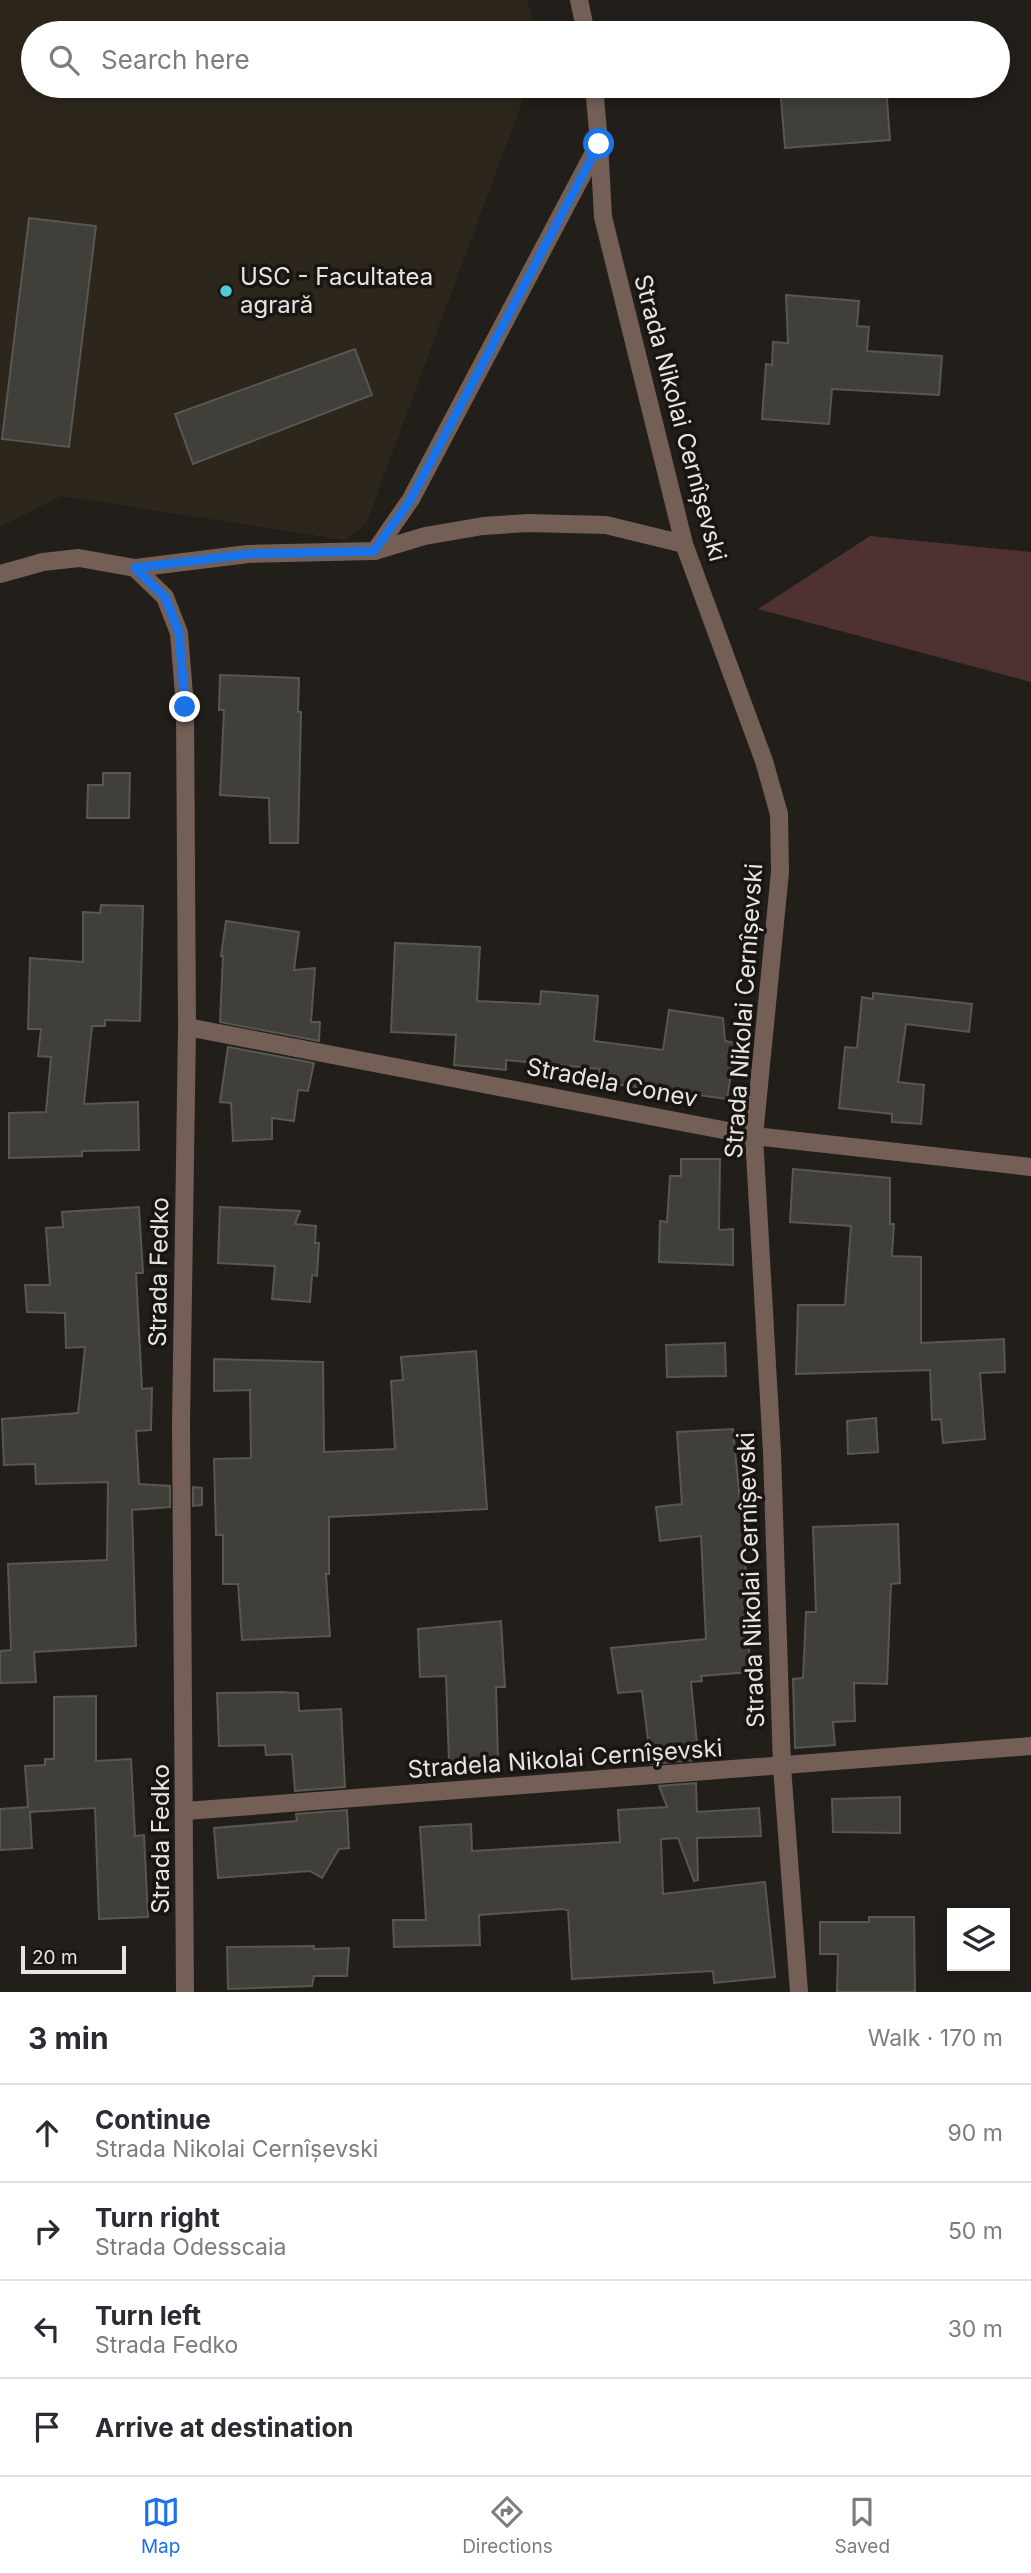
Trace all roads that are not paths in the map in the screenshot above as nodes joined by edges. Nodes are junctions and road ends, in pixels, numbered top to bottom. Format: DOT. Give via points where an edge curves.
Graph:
graph roads {
  1 [pos="579,0"];
  2 [pos="583,21"];
  3 [pos="595,98"];
  4 [pos="599,144"];
  5 [pos="684,544"];
  6 [pos="374,551"];
  7 [pos="135,568"];
  8 [pos="0,574"];
  9 [pos="187,1027"];
  10 [pos="754,1136"];
  11 [pos="1031,1167"];
  12 [pos="1031,1746"];
  13 [pos="782,1767"];
  14 [pos="186,1811"];
  15 [pos="185,1992"];
  16 [pos="799,1992"];
  1 -- 2 [label="street"];
  3 -- 4 [label="street, Strada Nikolai Cernîșevski"];
  4 -- 5 [label="street, Strada Nikolai Cernîșevski" via="603,217"];
  4 -- 6 [label="street" via="411,499"];
  5 -- 6 [label="street" via="606,525 528,523 425,536"];
  5 -- 10 [label="street, Strada Nikolai Cernîșevski" via="779,814 780,872"];
  6 -- 7 [label="street" via="248,554"];
  7 -- 8 [label="street" via="79,558"];
  7 -- 9 [label="street, Strada Fedko" via="165,597 179,633 185,707"];
  9 -- 10 [label="street, Stradela Conev"];
  9 -- 14 [label="street, Strada Fedko" via="181,1423"];
  10 -- 11 [label="street, Stradela Conev"];
  10 -- 13 [label="street, Strada Nikolai Cernîșevski" via="772,1452"];
  12 -- 13 [label="street, Stradela Nikolai Cernîșevski"];
  13 -- 14 [label="street, Stradela Nikolai Cernîșevski"];
  13 -- 16 [label="street, Strada Nikolai Cernîșevski"];
  14 -- 15 [label="street, Strada Fedko"];
}
